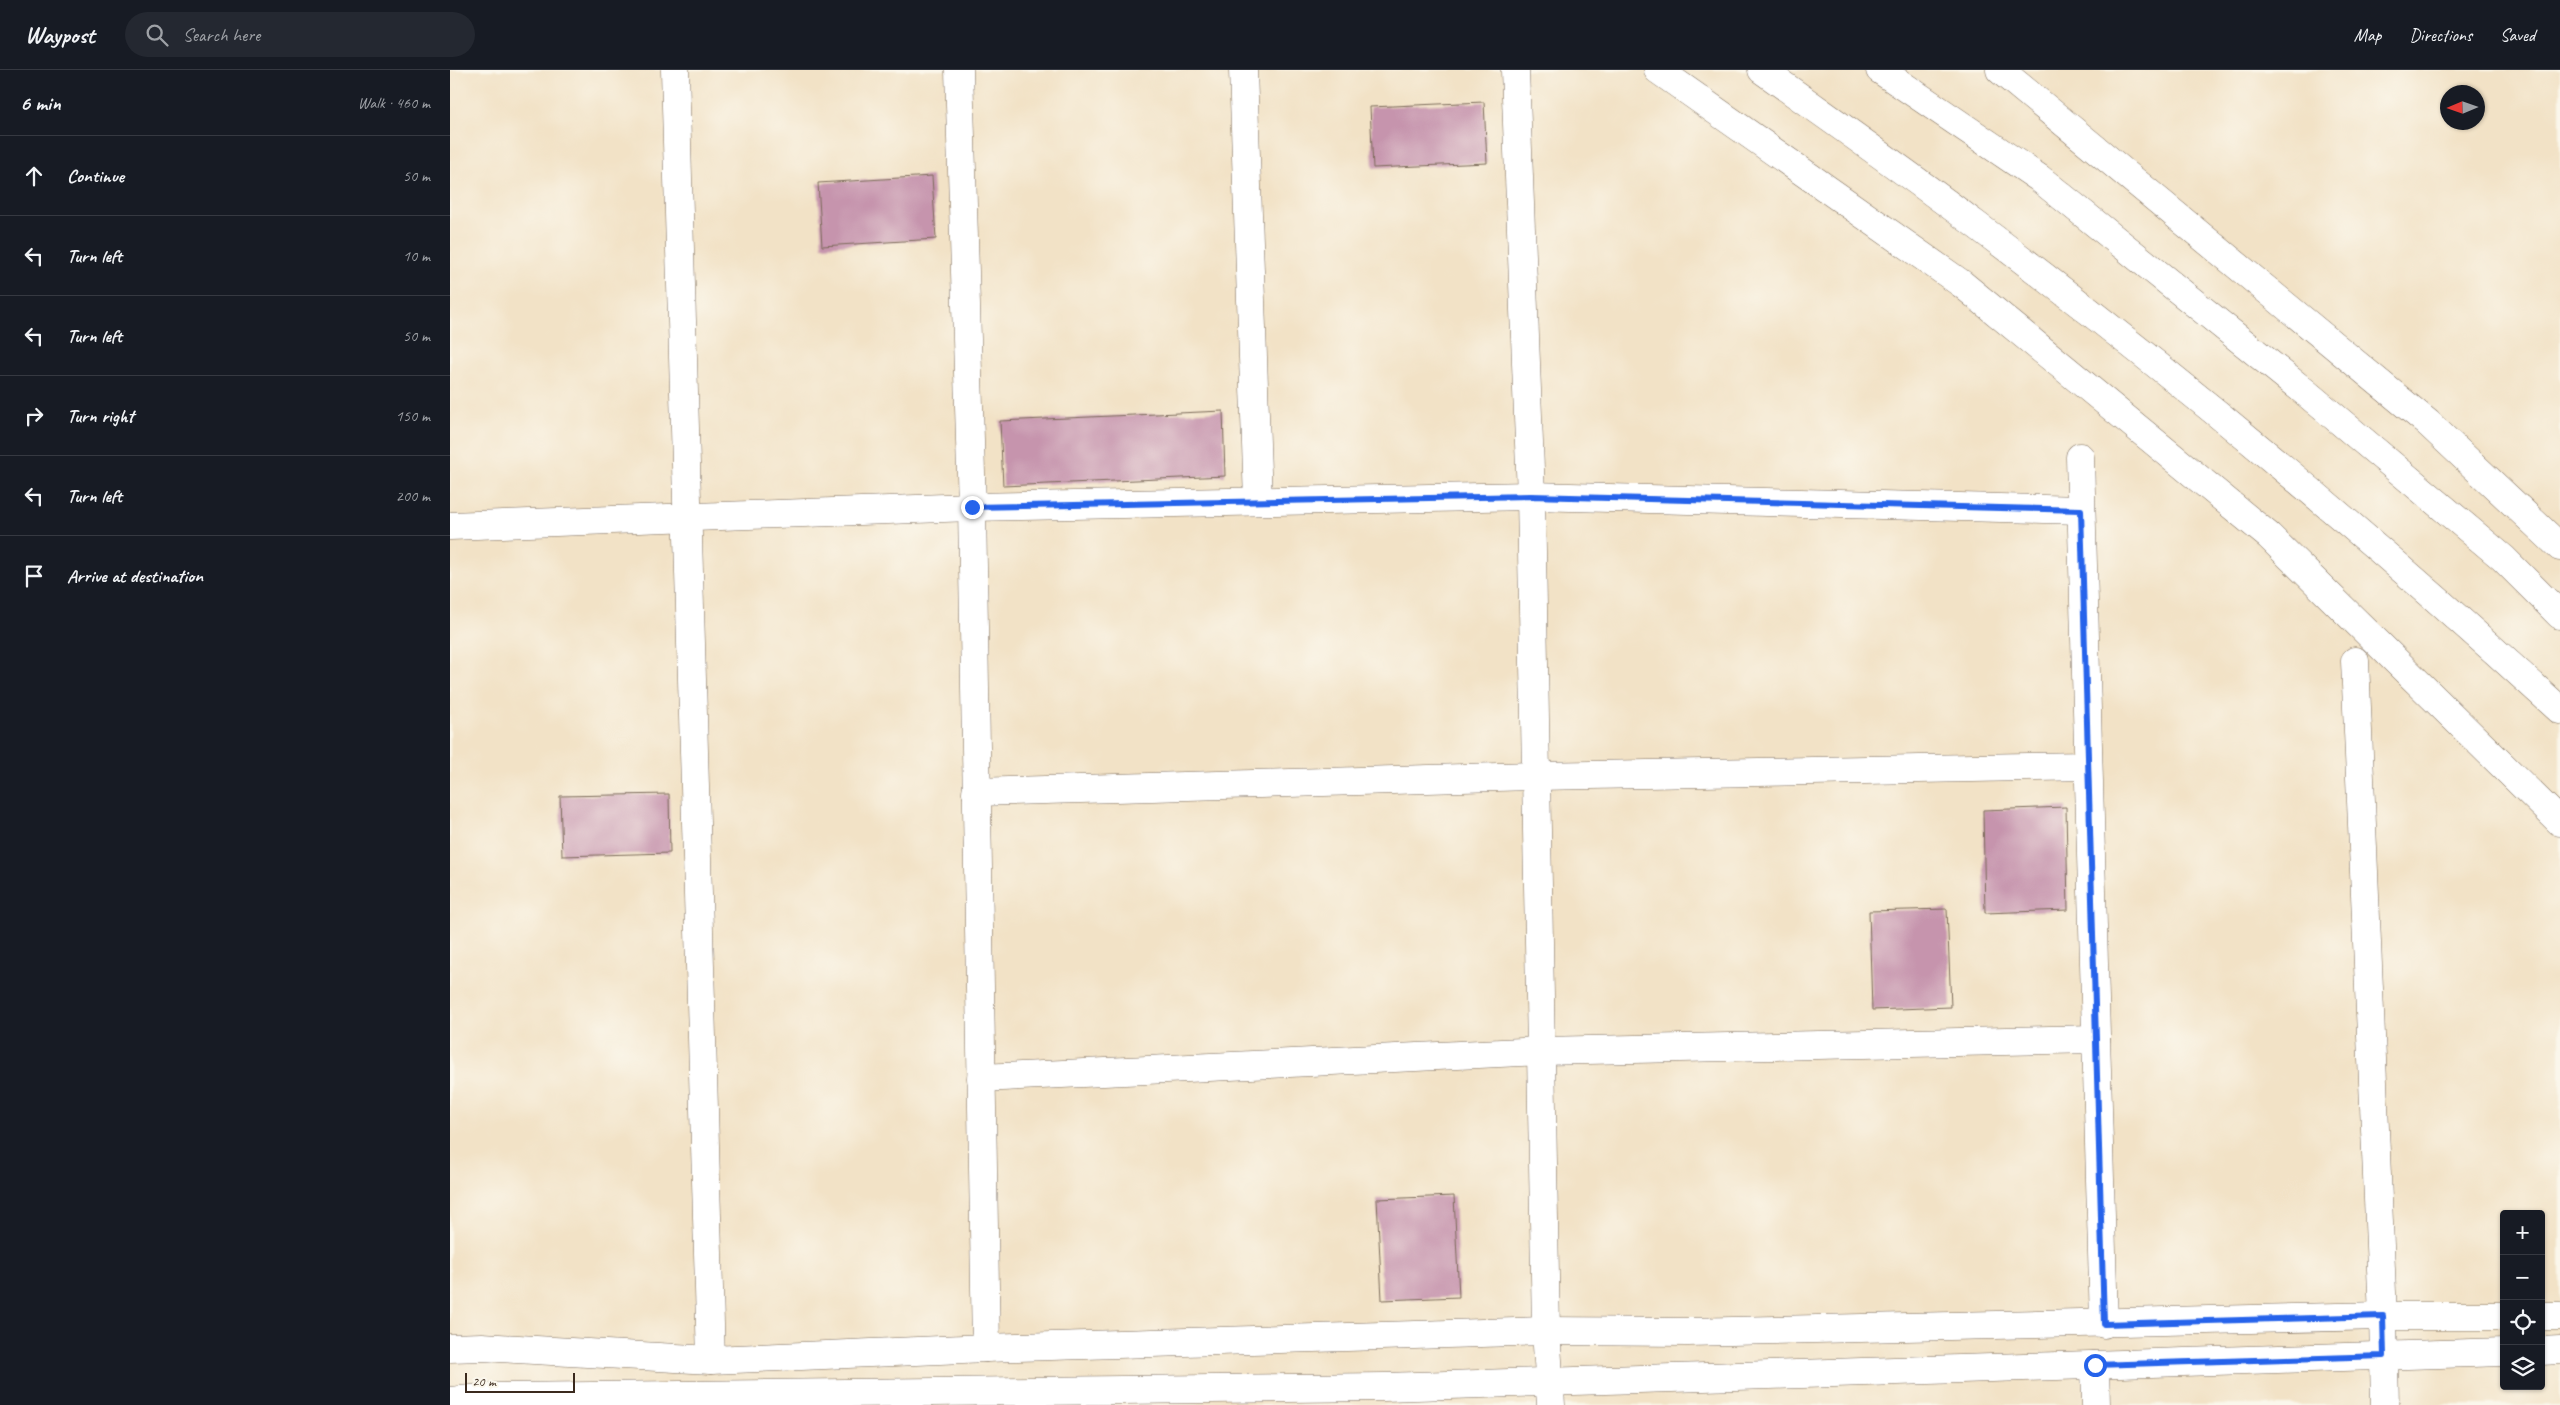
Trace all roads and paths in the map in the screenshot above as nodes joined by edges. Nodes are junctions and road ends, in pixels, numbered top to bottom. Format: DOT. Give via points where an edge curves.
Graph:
graph roads {
  1 [pos="675,70"];
  2 [pos="959,70"];
  3 [pos="1243,70"];
  4 [pos="1515,70"];
  5 [pos="1658,70"];
  6 [pos="1762,70"];
  7 [pos="1880,70"];
  8 [pos="2000,70"];
  9 [pos="2080,457"];
  10 [pos="1531,496"];
  11 [pos="1258,501"];
  12 [pos="972,507"];
  13 [pos="2081,510"];
  14 [pos="688,519"];
  15 [pos="450,526"];
  16 [pos="2560,547"];
  17 [pos="2560,615"];
  18 [pos="2355,661"];
  19 [pos="2560,710"];
  20 [pos="2088,766"];
  21 [pos="1536,776"];
  22 [pos="976,792"];
  23 [pos="2560,822"];
  24 [pos="2096,1039"];
  25 [pos="1541,1051"];
  26 [pos="981,1078"];
  27 [pos="2383,1316"];
  28 [pos="2500,1316"];
  29 [pos="2545,1316"];
  30 [pos="2560,1316"];
  31 [pos="2104,1324"];
  32 [pos="1546,1331"];
  33 [pos="450,1348"];
  34 [pos="986,1348"];
  35 [pos="2560,1350"];
  36 [pos="2545,1351"];
  37 [pos="2500,1352"];
  38 [pos="2384,1356"];
  39 [pos="711,1360"];
  40 [pos="2095,1365"];
  41 [pos="1551,1394"];
  42 [pos="450,1401"];
  43 [pos="2096,1405"];
  44 [pos="2384,1405"];
  1 -- 14 [label="street"];
  2 -- 12 [label="street"];
  3 -- 11 [label="street"];
  4 -- 10 [label="street"];
  5 -- 23 [label="street" via="1962,284 2261,530"];
  6 -- 19 [label="street" via="1975,224 2228,422 2451,611"];
  7 -- 17 [label="street" via="2039,178 2306,392 2503,558"];
  8 -- 16 [label="street" via="2428,423"];
  9 -- 13 [label="street"];
  10 -- 11 [label="street"];
  10 -- 13 [label="street"];
  10 -- 21 [label="street"];
  11 -- 12 [label="street"];
  12 -- 14 [label="street"];
  12 -- 22 [label="street"];
  13 -- 20 [label="street"];
  14 -- 15 [label="street"];
  14 -- 39 [label="street"];
  18 -- 27 [label="street"];
  20 -- 21 [label="street"];
  20 -- 24 [label="street"];
  21 -- 22 [label="street"];
  21 -- 25 [label="street"];
  22 -- 26 [label="street"];
  24 -- 25 [label="street"];
  24 -- 31 [label="street"];
  25 -- 26 [label="street"];
  25 -- 32 [label="street"];
  26 -- 34 [label="street"];
  27 -- 28 [label="street"];
  27 -- 31 [label="street"];
  27 -- 38 [label="street"];
  29 -- 30 [label="street"];
  31 -- 32 [label="street" via="1688,1332"];
  32 -- 34 [label="street"];
  32 -- 41 [label="street"];
  33 -- 39 [label="street"];
  34 -- 39 [label="street"];
  35 -- 36 [label="street"];
  37 -- 38 [label="street"];
  38 -- 40 [label="street"];
  38 -- 44 [label="street"];
  40 -- 41 [label="street"];
  40 -- 43 [label="street"];
  41 -- 42 [label="street" via="1384,1387 493,1397"];
}
